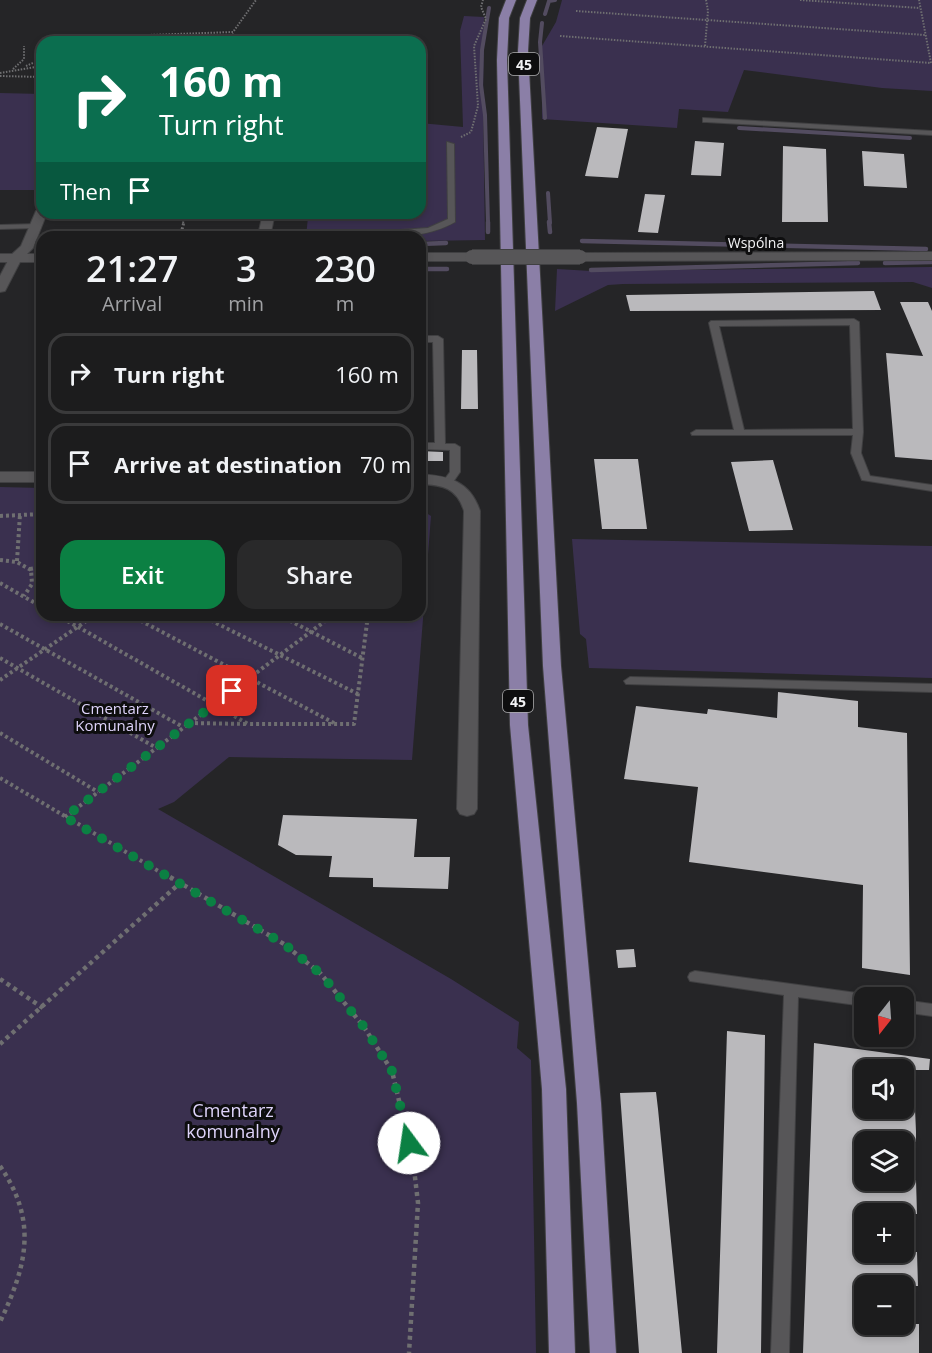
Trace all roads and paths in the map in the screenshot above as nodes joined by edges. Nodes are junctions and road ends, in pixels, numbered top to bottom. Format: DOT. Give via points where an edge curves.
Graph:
graph roads {
  1 [pos="256,0"];
  2 [pos="483,0"];
  3 [pos="511,0"];
  4 [pos="532,0"];
  5 [pos="706,0"];
  6 [pos="800,0"];
  7 [pos="919,0"];
  8 [pos="920,8"];
  9 [pos="576,11"];
  10 [pos="707,19"];
  11 [pos="233,32"];
  12 [pos="925,35"];
  13 [pos="132,36"];
  14 [pos="229,36"];
  15 [pos="560,36"];
  16 [pos="24,46"];
  17 [pos="705,46"];
  18 [pos="36,62"];
  19 [pos="36,67"];
  20 [pos="20,69"];
  21 [pos="13,70"];
  22 [pos="0,74"];
  23 [pos="7,76"];
  24 [pos="36,77"];
  25 [pos="706,120"];
  26 [pos="932,133"];
  27 [pos="450,144"];
  28 [pos="39,219"];
  29 [pos="0,226"];
  30 [pos="36,226"];
  31 [pos="416,231"];
  32 [pos="36,240"];
  33 [pos="932,256"];
  34 [pos="426,257"];
  35 [pos="0,258"];
  36 [pos="16,258"];
  37 [pos="36,258"];
  38 [pos="2,282"];
  39 [pos="426,339"];
  40 [pos="858,432"];
  41 [pos="696,433"];
  42 [pos="740,433"];
  43 [pos="426,446"];
  44 [pos="440,447"];
  45 [pos="0,477"];
  46 [pos="36,477"];
  47 [pos="426,479"];
  48 [pos="447,483"];
  49 [pos="932,488"];
  50 [pos="20,514"];
  51 [pos="36,514"];
  52 [pos="0,516"];
  53 [pos="0,560"];
  54 [pos="17,562"];
  55 [pos="30,568"];
  56 [pos="36,568"];
  57 [pos="0,583"];
  58 [pos="24,596"];
  59 [pos="36,603"];
  60 [pos="68,621"];
  61 [pos="86,621"];
  62 [pos="141,621"];
  63 [pos="212,621"];
  64 [pos="290,621"];
  65 [pos="325,621"];
  66 [pos="367,621"];
  67 [pos="0,624"];
  68 [pos="78,627"];
  69 [pos="311,632"];
  70 [pos="45,649"];
  71 [pos="280,655"];
  72 [pos="0,658"];
  73 [pos="362,658"];
  74 [pos="17,668"];
  75 [pos="249,678"];
  76 [pos="0,680"];
  77 [pos="630,681"];
  78 [pos="932,688"];
  79 [pos="358,694"];
  80 [pos="214,704"];
  81 [pos="188,723"];
  82 [pos="248,724"];
  83 [pos="335,724"];
  84 [pos="183,727"];
  85 [pos="0,733"];
  86 [pos="156,748"];
  87 [pos="0,778"];
  88 [pos="98,792"];
  89 [pos="468,809"];
  90 [pos="65,817"];
  91 [pos="180,884"];
  92 [pos="695,977"];
  93 [pos="0,980"];
  94 [pos="791,990"];
  95 [pos="854,999"];
  96 [pos="43,1008"];
  97 [pos="914,1008"];
  98 [pos="932,1010"];
  99 [pos="0,1044"];
  100 [pos="0,1166"];
  101 [pos="0,1322"];
  102 [pos="409,1353"];
  103 [pos="562,1353"];
  104 [pos="603,1353"];
  105 [pos="780,1353"];
  1 -- 11 [label="path"];
  2 -- 27 [label="path" via="481,7 486,19 474,46 477,113 471,132"];
  3 -- 103 [label="main road, 45" via="504,18 502,60 519,725 552,1058"];
  4 -- 104 [label="main road, 45" via="525,18 523,44 544,534 589,1103"];
  5 -- 10 [label="path"];
  6 -- 8 [label="path"];
  7 -- 8 [label="path"];
  8 -- 12 [label="path"];
  9 -- 10 [label="path"];
  10 -- 12 [label="path"];
  10 -- 17 [label="path"];
  11 -- 13 [label="path"];
  11 -- 14 [label="path"];
  12 -- 17 [label="path" via="931,63"];
  15 -- 17 [label="path"];
  16 -- 21 [label="path" via="24,59"];
  18 -- 20 [label="path"];
  19 -- 20 [label="path"];
  20 -- 21 [label="path"];
  20 -- 23 [label="path"];
  21 -- 22 [label="path"];
  22 -- 23 [label="path"];
  23 -- 24 [label="path"];
  25 -- 26 [label="lane"];
  27 -- 31 [label="lane" via="452,220 444,227"];
  28 -- 30 [label="street"];
  29 -- 30 [label="lane"];
  30 -- 32 [label="street"];
  32 -- 36 [label="street"];
  33 -- 34 [label="street, Wspólna, bridge"];
  35 -- 36 [label="street"];
  36 -- 37 [label="street"];
  36 -- 38 [label="street"];
  39 -- 44 [label="lane" via="438,339"];
  40 -- 42 [label="lane"];
  40 -- 42 [label="lane" via="854,322 714,323"];
  40 -- 49 [label="lane" via="856,453 866,478"];
  41 -- 42 [label="lane"];
  43 -- 44 [label="lane"];
  44 -- 48 [label="lane" via="455,447 455,472"];
  45 -- 46 [label="street"];
  47 -- 48 [label="street"];
  48 -- 89 [label="street" via="463,489 472,511"];
  50 -- 51 [label="path"];
  50 -- 52 [label="path"];
  50 -- 54 [label="path"];
  53 -- 54 [label="path"];
  54 -- 55 [label="path"];
  55 -- 56 [label="path"];
  55 -- 58 [label="path" via="34,579"];
  57 -- 58 [label="path"];
  58 -- 59 [label="path"];
  60 -- 68 [label="path"];
  61 -- 68 [label="path"];
  62 -- 75 [label="path"];
  63 -- 71 [label="path"];
  64 -- 69 [label="path"];
  65 -- 69 [label="path"];
  66 -- 73 [label="path"];
  67 -- 70 [label="path"];
  68 -- 70 [label="path"];
  68 -- 80 [label="path"];
  69 -- 71 [label="path"];
  69 -- 73 [label="path"];
  70 -- 74 [label="path"];
  70 -- 84 [label="path"];
  71 -- 75 [label="path"];
  71 -- 79 [label="path"];
  72 -- 74 [label="path"];
  73 -- 79 [label="path"];
  74 -- 76 [label="path"];
  74 -- 86 [label="path"];
  75 -- 80 [label="path"];
  75 -- 83 [label="path"];
  77 -- 78 [label="lane"];
  79 -- 83 [label="path" via="354,724"];
  80 -- 81 [label="path"];
  80 -- 82 [label="path"];
  81 -- 82 [label="path"];
  81 -- 84 [label="path"];
  82 -- 83 [label="path"];
  84 -- 86 [label="path"];
  85 -- 88 [label="path"];
  86 -- 88 [label="path"];
  87 -- 90 [label="path"];
  88 -- 90 [label="path"];
  90 -- 91 [label="path"];
  91 -- 96 [label="path"];
  91 -- 102 [label="path" via="284,944 321,974 364,1027 392,1071 414,1160 418,1203"];
  92 -- 94 [label="lane"];
  93 -- 96 [label="path"];
  94 -- 95 [label="lane"];
  94 -- 105 [label="lane"];
  96 -- 99 [label="path"];
  97 -- 98 [label="lane"];
  100 -- 101 [label="path" via="22,1202 26,1235 21,1275"];
}
